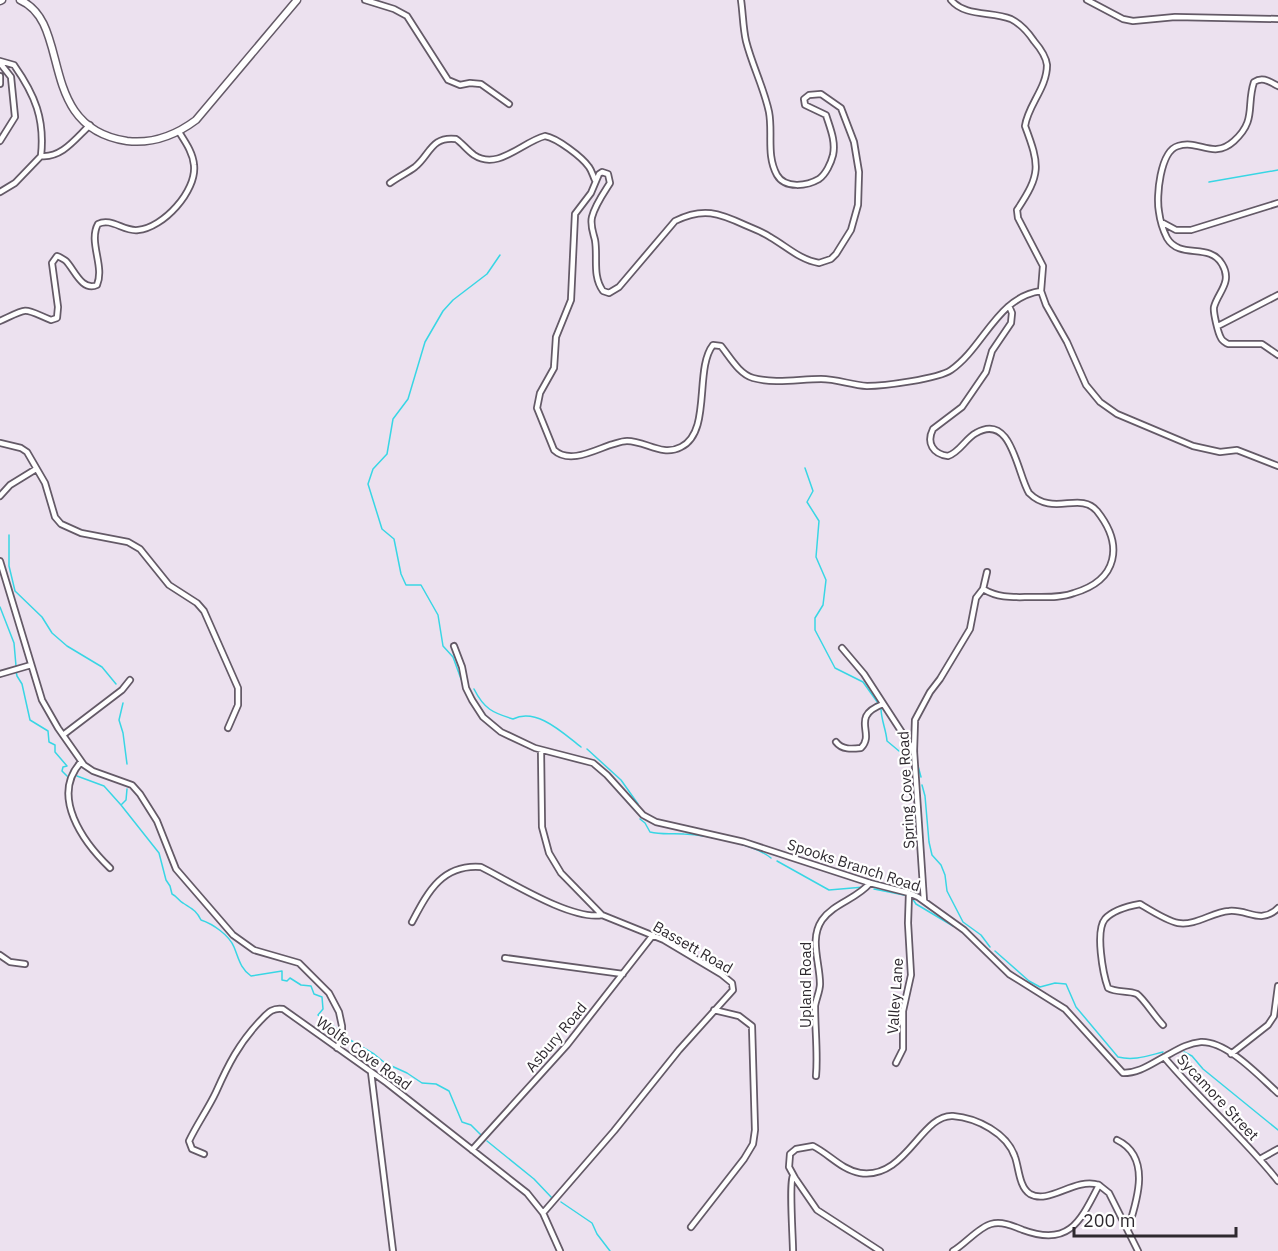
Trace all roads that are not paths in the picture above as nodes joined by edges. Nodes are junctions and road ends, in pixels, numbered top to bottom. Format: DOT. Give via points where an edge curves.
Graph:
graph roads {
  1 [pos="20,0"];
  2 [pos="297,0"];
  3 [pos="365,0"];
  4 [pos="741,0"];
  5 [pos="951,0"];
  6 [pos="1087,0"];
  7 [pos="1278,19"];
  8 [pos="0,62"];
  9 [pos="0,76"];
  10 [pos="0,84"];
  11 [pos="1278,86"];
  12 [pos="509,104"];
  13 [pos="90,125"];
  14 [pos="179,132"];
  15 [pos="0,141"];
  16 [pos="41,156"];
  17 [pos="596,180"];
  18 [pos="390,183"];
  19 [pos="0,192"];
  20 [pos="1278,203"];
  21 [pos="1163,223"];
  22 [pos="1041,291"];
  23 [pos="1278,295"];
  24 [pos="1010,306"];
  25 [pos="0,321"];
  26 [pos="1218,326"];
  27 [pos="1278,355"];
  28 [pos="0,443"];
  29 [pos="1278,466"];
  30 [pos="36,469"];
  31 [pos="0,496"];
  32 [pos="0,561"];
  33 [pos="987,572"];
  34 [pos="983,589"];
  35 [pos="454,646"];
  36 [pos="842,648"];
  37 [pos="32,665"];
  38 [pos="0,674"];
  39 [pos="130,680"];
  40 [pos="883,704"];
  41 [pos="228,728"];
  42 [pos="63,735"];
  43 [pos="836,742"];
  44 [pos="541,750"];
  45 [pos="914,751"];
  46 [pos="81,762"];
  47 [pos="110,868"];
  48 [pos="870,883"];
  49 [pos="909,893"];
  50 [pos="924,901"];
  51 [pos="1278,908"];
  52 [pos="602,915"];
  53 [pos="412,922"];
  54 [pos="652,935"];
  55 [pos="0,955"];
  56 [pos="505,958"];
  57 [pos="25,964"];
  58 [pos="623,974"];
  59 [pos="1278,986"];
  60 [pos="714,1010"];
  61 [pos="1163,1024"];
  62 [pos="337,1048"];
  63 [pos="1231,1054"];
  64 [pos="1164,1057"];
  65 [pos="896,1063"];
  66 [pos="371,1072"];
  67 [pos="816,1076"];
  68 [pos="1278,1092"];
  69 [pos="1117,1140"];
  70 [pos="1278,1149"];
  71 [pos="472,1150"];
  72 [pos="204,1154"];
  73 [pos="1260,1159"];
  74 [pos="793,1176"];
  75 [pos="1278,1181"];
  76 [pos="1099,1185"];
  77 [pos="543,1213"];
  78 [pos="691,1227"];
  79 [pos="1128,1229"];
  80 [pos="393,1251"];
  81 [pos="560,1251"];
  82 [pos="793,1251"];
  83 [pos="880,1251"];
  84 [pos="953,1251"];
  85 [pos="1138,1251"];
  1 -- 13 [label="main road" via="31,6 42,21 64,91"];
  2 -- 14 [label="main road" via="203,112"];
  3 -- 12 [label="street" via="407,16 448,80 460,85 481,84"];
  4 -- 17 [label="street" via="745,39 769,109 771,155 779,178 785,183 806,184 819,179 830,165 834,140 826,115 805,105 804,99 809,95 821,94 841,108 854,142 859,172 855,219 836,254 824,263 811,262 768,235 722,214 702,212 675,221 619,287 609,293 603,291 597,279 591,220 610,180 602,172"];
  5 -- 22 [label="street" via="957,7 1013,20 1026,30 1045,57 1045,77 1025,122 1036,162 1035,175 1017,210 1043,266"];
  6 -- 7 [label="street" via="1133,21 1175,17"];
  8 -- 15 [label="street" via="11,77 15,117"];
  8 -- 16 [label="street" via="14,65 37,106 44,134"];
  9 -- 10 [label="street"];
  11 -- 21 [label="street" via="1266,79 1254,82 1248,123 1233,142 1213,150 1178,145 1168,153 1159,187"];
  13 -- 14 [label="main road" via="109,136 131,141 152,141"];
  13 -- 16 [label="street" via="60,153"];
  14 -- 25 [label="street" via="189,147 195,168 189,190 174,210 137,231 109,222 98,224 97,285 88,286 72,272 66,260 57,256 52,263 57,318 51,320 35,311 23,310"];
  16 -- 19 [label="street" via="15,183"];
  17 -- 18 [label="street" via="581,159 557,140 545,136 494,160 475,156 456,139 444,140 431,146 415,167"];
  17 -- 24 [label="street" via="575,214 571,300 556,337 554,368 537,408 554,450 564,456 585,454 623,441 665,450 683,447 699,417 713,345 721,346 743,373 753,378 873,386 932,377 951,370"];
  20 -- 21 [label="street" via="1191,230 1176,230"];
  21 -- 26 [label="street" via="1169,242 1188,252 1203,251 1224,267 1225,283 1214,307"];
  22 -- 24 [label="street" via="1024,294"];
  22 -- 29 [label="street" via="1086,385 1109,409 1193,446 1220,452 1238,450"];
  23 -- 26 [label="street"];
  24 -- 34 [label="street" via="1011,323 994,348 987,369 962,407 933,429 931,446 935,452 948,456 980,431 997,430 1004,434 1029,493 1049,505 1080,503 1092,507 1112,537 1115,552 1101,579 1074,593 1006,598"];
  26 -- 27 [label="street" via="1221,338 1228,344 1262,344"];
  28 -- 30 [label="street" via="27,452"];
  30 -- 31 [label="street"];
  30 -- 41 [label="street" via="61,524 81,533 128,542 140,549 169,585 193,599 204,611 238,688 238,705"];
  32 -- 37 [label="street"];
  33 -- 34 [label="street, Spring Cove Road"];
  34 -- 45 [label="street, Spring Cove Road" via="976,598 970,629 915,720"];
  35 -- 44 [label="street, Spooks Branch Road" via="466,687 483,717 501,732"];
  36 -- 40 [label="street"];
  37 -- 38 [label="street"];
  37 -- 42 [label="street" via="46,709"];
  39 -- 42 [label="street"];
  40 -- 43 [label="street" via="867,712 865,744 861,748 846,748"];
  40 -- 45 [label="street"];
  42 -- 46 [label="street"];
  44 -- 48 [label="street, Spooks Branch Road" via="593,763 643,815 656,822 744,842"];
  44 -- 52 [label="street, Bassett Road" via="542,827 549,854 561,873"];
  45 -- 50 [label="street, Spring Cove Road"];
  46 -- 47 [label="street" via="71,777 71,810 79,831"];
  46 -- 62 [label="street" via="136,789 157,821 176,869 233,935 254,950 299,963 313,975 339,1012 342,1032"];
  48 -- 49 [label="street, Spooks Branch Road"];
  48 -- 67 [label="street, Upland Road" via="822,920 818,931"];
  49 -- 50 [label="street, Spooks Branch Road"];
  49 -- 65 [label="street, Valley Lane" via="911,975 903,1011 903,1049"];
  50 -- 64 [label="street, Spooks Branch Road" via="964,930 1009,974 1065,1009 1123,1073 1139,1071"];
  51 -- 61 [label="street" via="1266,916 1229,910 1181,924 1140,904 1106,918 1102,926 1101,966 1108,988 1136,994"];
  52 -- 53 [label="street" via="555,906 482,867 473,867 455,870 438,880"];
  52 -- 54 [label="street, Bassett Road"];
  54 -- 58 [label="street, Asbury Road"];
  54 -- 60 [label="street, Bassett Road" via="732,983 734,990"];
  55 -- 57 [label="street" via="10,962"];
  56 -- 58 [label="street"];
  58 -- 71 [label="street, Asbury Road" via="567,1045"];
  59 -- 63 [label="street" via="1274,1016 1268,1025"];
  60 -- 77 [label="street, Bassett Road"];
  60 -- 78 [label="street" via="739,1016 752,1026 755,1130 753,1144 744,1159"];
  62 -- 66 [label="street, Wolfe Cove Road"];
  62 -- 72 [label="street, Wolfe Cove Road" via="283,1009 274,1008 239,1045 189,1141 192,1149"];
  63 -- 64 [label="street, Spooks Branch Road" via="1203,1042 1188,1044"];
  63 -- 68 [label="street, Spooks Branch Road"];
  64 -- 73 [label="street, Sycamore Street"];
  66 -- 71 [label="street, Wolfe Cove Road"];
  66 -- 80 [label="street"];
  69 -- 79 [label="street" via="1131,1150 1139,1170 1138,1192"];
  70 -- 73 [label="street"];
  71 -- 77 [label="street, Wolfe Cove Road" via="527,1193"];
  73 -- 75 [label="street, Sycamore Street"];
  74 -- 76 [label="street" via="790,1154 807,1146 852,1170 874,1173 889,1167 939,1120 953,1116 975,1121 1002,1138 1012,1149 1025,1190 1032,1195 1041,1198 1075,1184"];
  74 -- 82 [label="street"];
  74 -- 83 [label="street" via="817,1210"];
  76 -- 79 [label="street" via="1109,1193"];
  76 -- 84 [label="street" via="1079,1220 1058,1235 1041,1236 1009,1225 990,1224"];
  77 -- 81 [label="street, Wolfe Cove Road"];
  79 -- 85 [label="street"];
}
